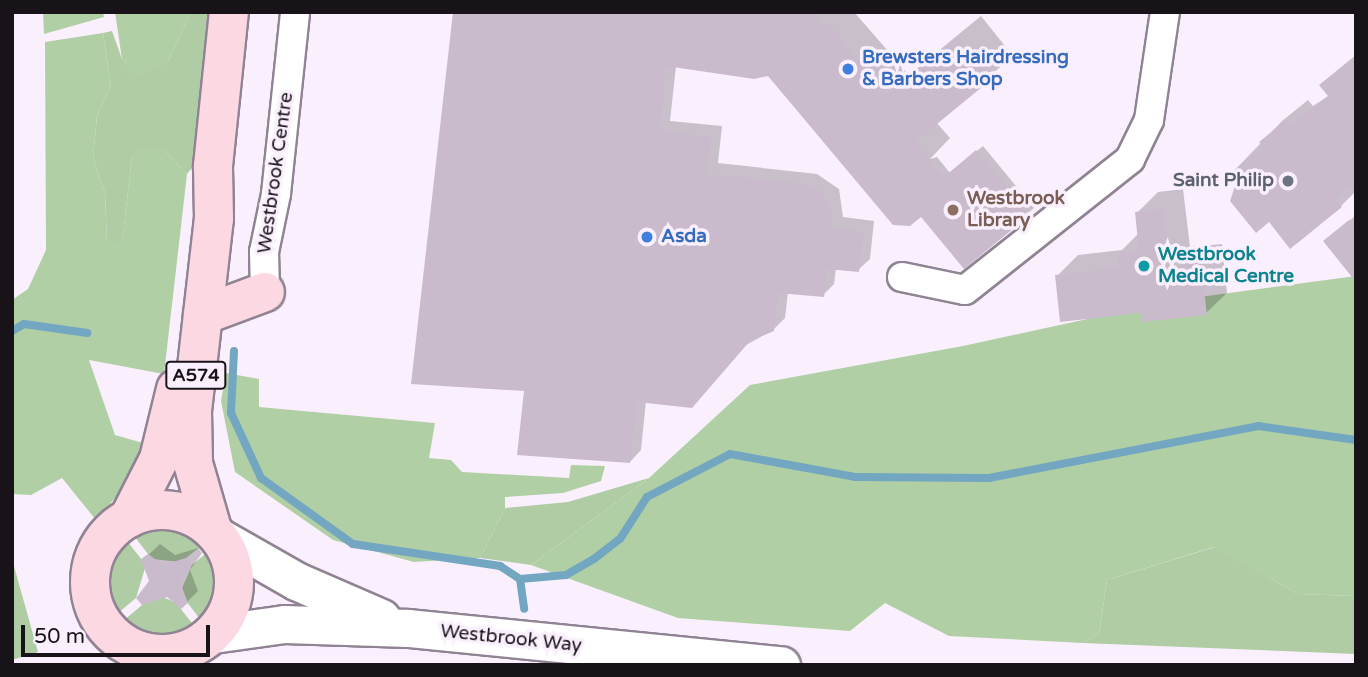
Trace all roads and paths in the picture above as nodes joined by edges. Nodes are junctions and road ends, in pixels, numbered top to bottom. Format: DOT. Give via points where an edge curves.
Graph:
graph roads {
  1 [pos="229,12"];
  2 [pos="295,12"];
  3 [pos="1165,12"];
  4 [pos="213,166"];
  5 [pos="902,277"];
  6 [pos="265,292"];
  7 [pos="203,314"];
  8 [pos="129,517"];
  9 [pos="216,533"];
  10 [pos="408,628"];
  11 [pos="201,647"];
  12 [pos="125,653"];
  13 [pos="781,665"];
  1 -- 4 [label="main road, A574"];
  2 -- 6 [label="street, Westbrook Centre" via="276,194 264,252"];
  3 -- 5 [label="street" via="1149,120 1130,159 965,290"];
  4 -- 7 [label="main road, A574" via="214,219"];
  4 -- 8 [label="main road, A574" via="198,217 167,430 159,459"];
  6 -- 7 [label="main road"];
  7 -- 9 [label="main road, A574" via="191,437 200,494"];
  8 -- 9 [label="main road" via="172,510 194,517"];
  8 -- 12 [label="main road, A574" via="110,531 91,567 94,608"];
  9 -- 10 [label="street, Westbrook Way" via="328,597"];
  9 -- 11 [label="main road, A574" via="235,576 226,617"];
  10 -- 11 [label="street, Westbrook Way" via="284,624"];
  10 -- 13 [label="street, Westbrook Way"];
  11 -- 12 [label="main road, A574" via="160,654"];
}
